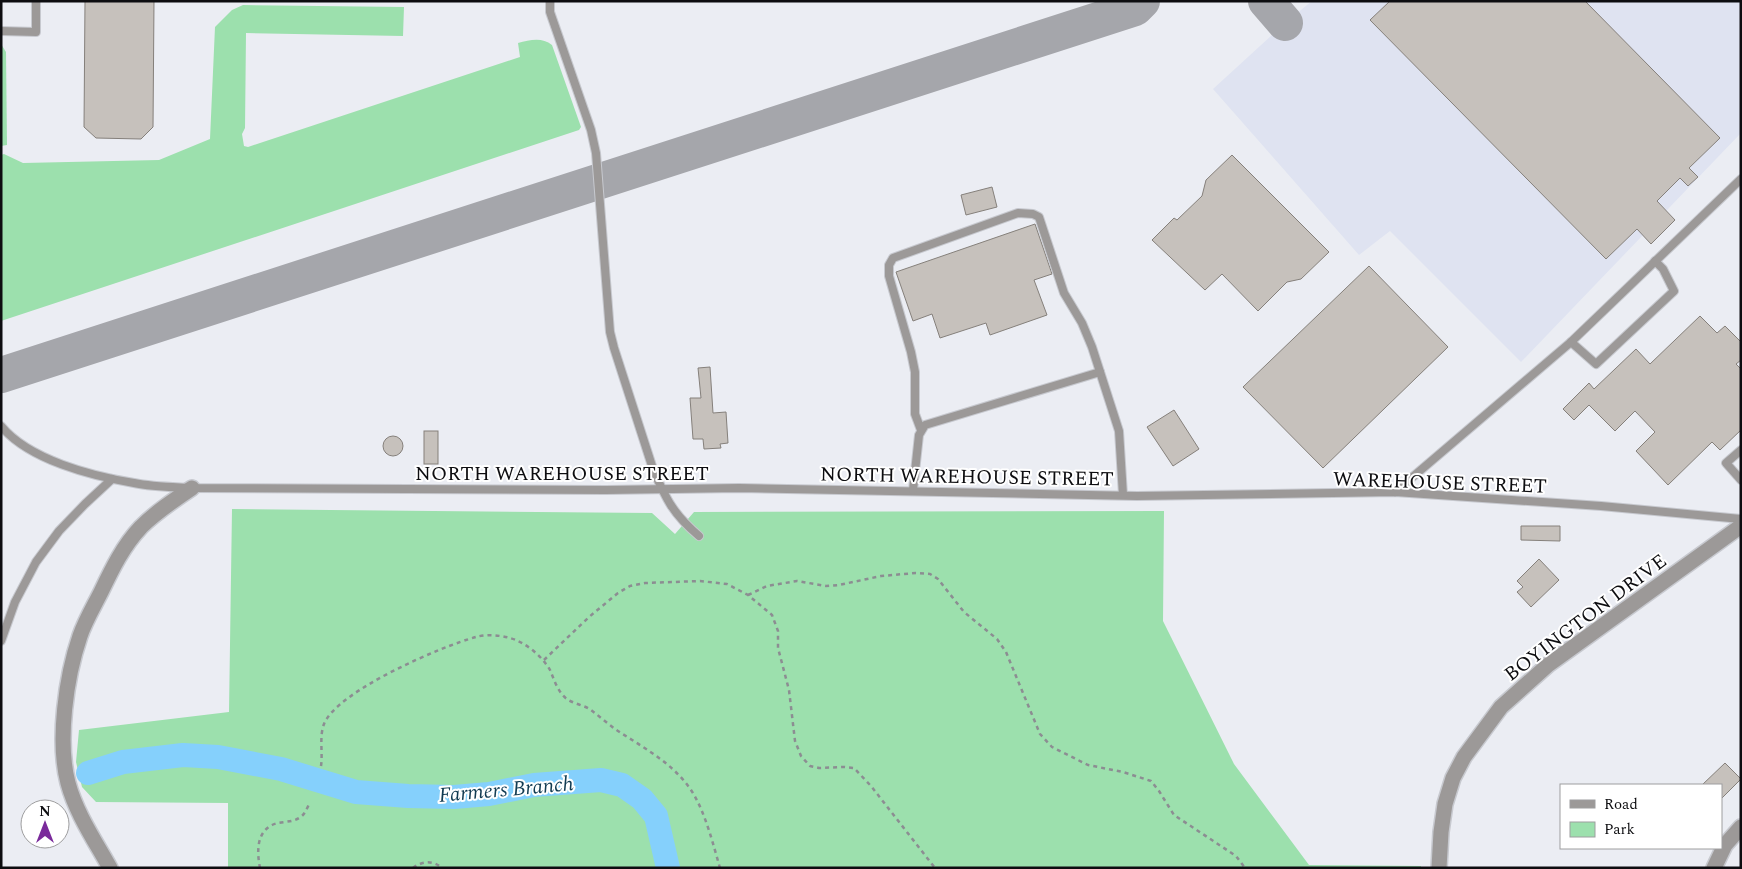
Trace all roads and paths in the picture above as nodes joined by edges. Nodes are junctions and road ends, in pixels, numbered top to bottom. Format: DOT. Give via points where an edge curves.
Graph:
graph roads {
  1 [pos="36,1"];
  2 [pos="550,1"];
  3 [pos="1,31"];
  4 [pos="1741,179"];
  5 [pos="1733,186"];
  6 [pos="1741,191"];
  7 [pos="1655,261"];
  8 [pos="1572,342"];
  9 [pos="1100,372"];
  10 [pos="1,426"];
  11 [pos="922,430"];
  12 [pos="1741,450"];
  13 [pos="112,479"];
  14 [pos="1741,480"];
  15 [pos="192,488"];
  16 [pos="662,489"];
  17 [pos="913,490"];
  18 [pos="1395,492"];
  19 [pos="1123,495"];
  20 [pos="1137,496"];
  21 [pos="1741,519"];
  22 [pos="1741,526"];
  23 [pos="699,536"];
  24 [pos="748,595"];
  25 [pos="1,641"];
  26 [pos="544,660"];
  27 [pos="321,766"];
  28 [pos="310,802"];
  29 [pos="1741,827"];
  30 [pos="110,868"];
  31 [pos="260,868"];
  32 [pos="413,868"];
  33 [pos="442,868"];
  34 [pos="720,868"];
  35 [pos="935,868"];
  36 [pos="1245,868"];
  37 [pos="1439,868"];
  38 [pos="1714,868"];
  1 -- 3 [label="lane" via="36,32"];
  2 -- 16 [label="lane" via="550,12 596,152 614,348"];
  4 -- 5 [label="lane"];
  5 -- 6 [label="lane"];
  5 -- 7 [label="lane"];
  7 -- 8 [label="lane"];
  7 -- 8 [label="lane" via="1674,291 1596,364"];
  8 -- 18 [label="lane"];
  9 -- 11 [label="lane" via="925,426"];
  9 -- 11 [label="lane" via="1082,323 1064,293 1040,217 1018,213 893,258 890,276 915,372 915,414"];
  9 -- 19 [label="lane" via="1119,432"];
  10 -- 13 [label="lane, NORTH WAREHOUSE STREET" via="32,451 67,466"];
  11 -- 17 [label="lane" via="918,435"];
  12 -- 14 [label="lane" via="1726,463"];
  13 -- 15 [label="lane, NORTH WAREHOUSE STREET"];
  13 -- 25 [label="lane" via="59,531 36,562 15,602"];
  15 -- 16 [label="lane, NORTH WAREHOUSE STREET"];
  15 -- 30 [label="street" via="140,528 118,558 80,636 66,693 63,735 68,783"];
  16 -- 17 [label="lane, NORTH WAREHOUSE STREET"];
  16 -- 23 [label="lane" via="669,505"];
  17 -- 19 [label="lane, NORTH WAREHOUSE STREET"];
  18 -- 20 [label="lane, WAREHOUSE STREET"];
  18 -- 21 [label="lane, WAREHOUSE STREET"];
  19 -- 20 [label="lane, NORTH WAREHOUSE STREET"];
  22 -- 37 [label="street, BOYINGTON DRIVE" via="1548,665 1501,707 1464,757 1453,778 1445,804"];
  24 -- 26 [label="path" via="727,584 700,581 630,586 589,617"];
  24 -- 35 [label="path" via="772,615 778,631 778,648 800,756 810,766 854,768"];
  24 -- 36 [label="path" via="767,586 797,581 826,586 881,576 930,574 964,612 997,639 1009,659 1040,734 1052,747 1088,765 1151,781 1174,815 1236,856"];
  26 -- 27 [label="path" via="523,643 493,635 455,644 391,672 351,697 324,724"];
  26 -- 34 [label="path" via="567,699 592,711 659,757 686,784 700,805"];
  28 -- 31 [label="path" via="299,818 271,825 262,834 258,846"];
  29 -- 38 [label="street" via="1725,845"];
  32 -- 33 [label="path" via="427,862"];
}
